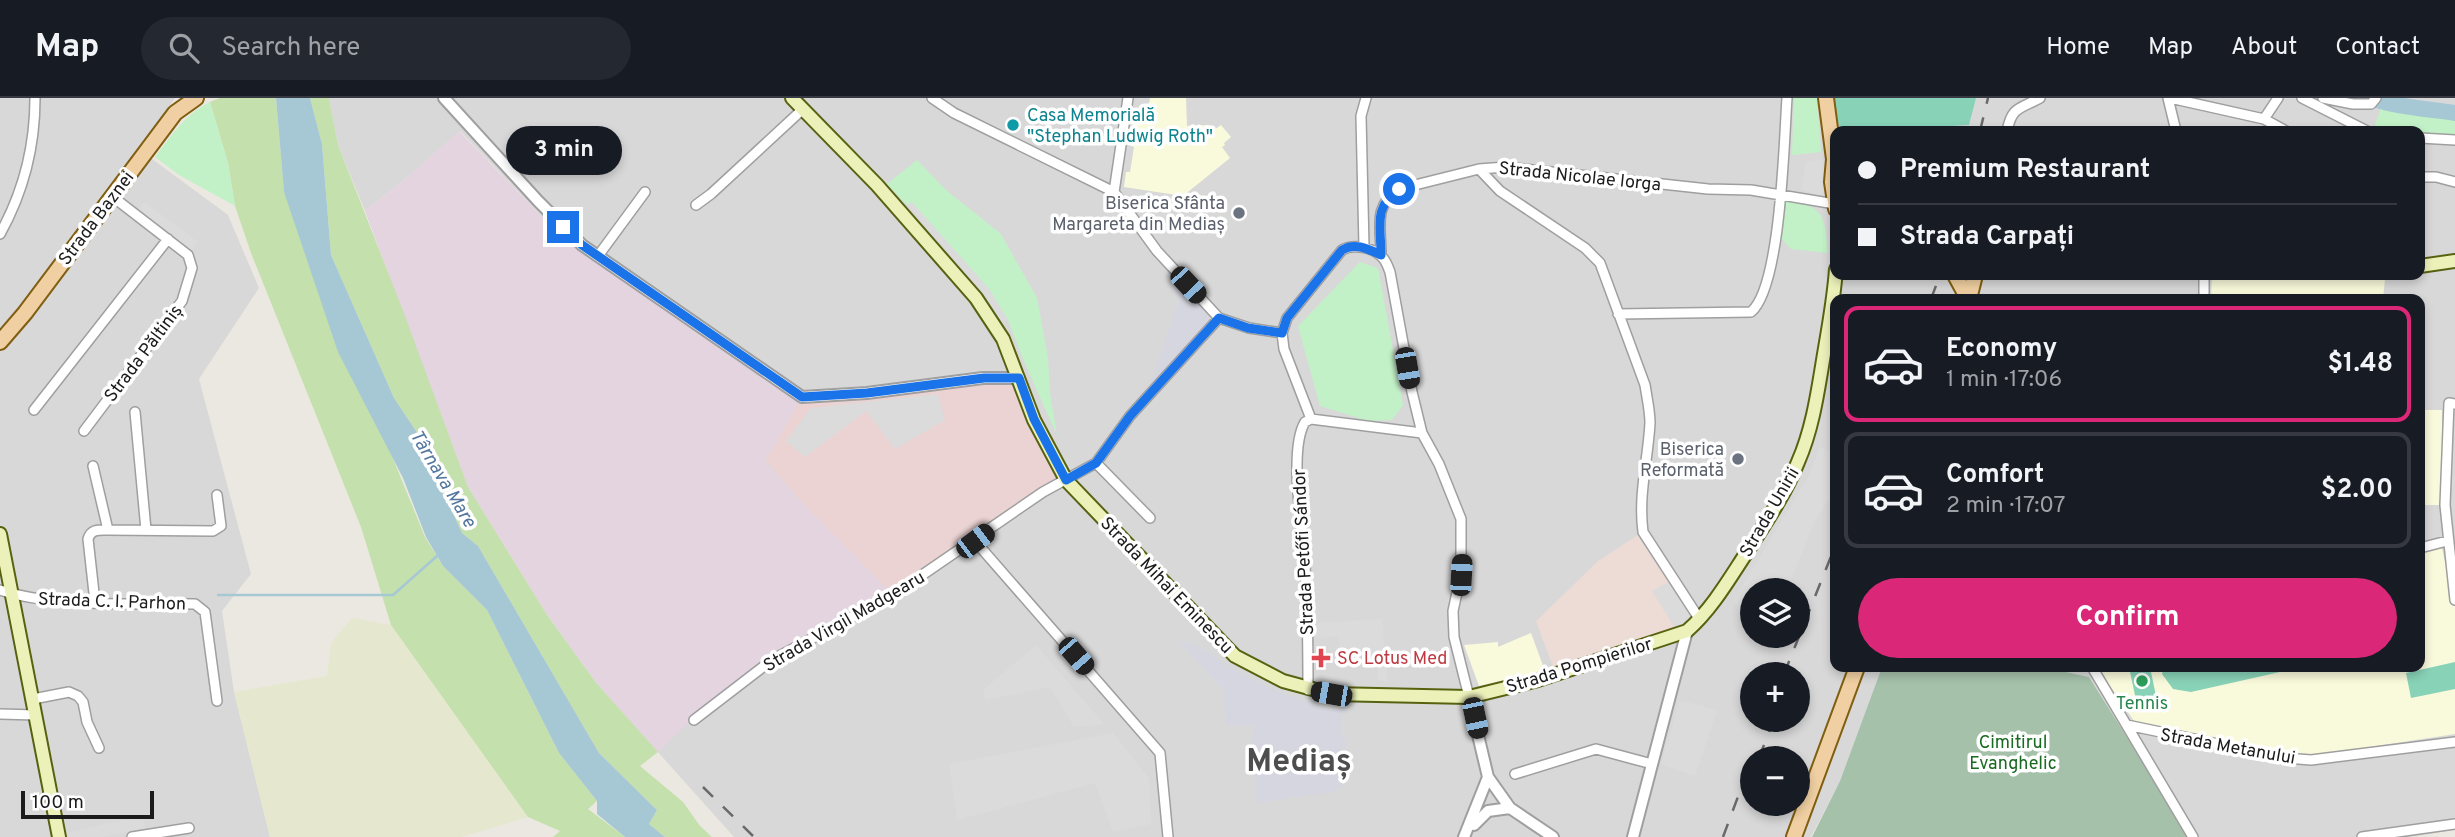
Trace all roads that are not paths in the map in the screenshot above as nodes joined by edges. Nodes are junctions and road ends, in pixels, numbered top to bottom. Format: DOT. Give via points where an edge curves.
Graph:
graph roads {
  1 [pos="35,98"];
  2 [pos="185,98"];
  3 [pos="196,98"];
  4 [pos="445,98"];
  5 [pos="792,98"];
  6 [pos="932,98"];
  7 [pos="1128,98"];
  8 [pos="1366,98"];
  9 [pos="1787,98"];
  10 [pos="1826,98"];
  11 [pos="2040,98"];
  12 [pos="2169,98"];
  13 [pos="2278,98"];
  14 [pos="2302,98"];
  15 [pos="2323,98"];
  16 [pos="2373,101"];
  17 [pos="803,109"];
  18 [pos="175,113"];
  19 [pos="2264,119"];
  20 [pos="1830,126"];
  21 [pos="2009,126"];
  22 [pos="2175,126"];
  23 [pos="2277,126"];
  24 [pos="2357,126"];
  25 [pos="2425,138"];
  26 [pos="2455,139"];
  27 [pos="1479,169"];
  28 [pos="2425,177"];
  29 [pos="2455,182"];
  30 [pos="645,192"];
  31 [pos="1114,192"];
  32 [pos="1779,193"];
  33 [pos="113,197"];
  34 [pos="696,205"];
  35 [pos="1830,206"];
  36 [pos="0,234"];
  37 [pos="168,239"];
  38 [pos="1364,247"];
  39 [pos="1381,255"];
  40 [pos="598,256"];
  41 [pos="2455,261"];
  42 [pos="2425,264"];
  43 [pos="1835,280"];
  44 [pos="1839,280"];
  45 [pos="1834,293"];
  46 [pos="1618,314"];
  47 [pos="1830,315"];
  48 [pos="1219,318"];
  49 [pos="1282,333"];
  50 [pos="0,342"];
  51 [pos="1019,378"];
  52 [pos="2455,404"];
  53 [pos="34,410"];
  54 [pos="135,412"];
  55 [pos="1311,419"];
  56 [pos="84,431"];
  57 [pos="1422,433"];
  58 [pos="1096,463"];
  59 [pos="93,466"];
  60 [pos="1066,480"];
  61 [pos="216,495"];
  62 [pos="1150,518"];
  63 [pos="108,530"];
  64 [pos="146,530"];
  65 [pos="0,534"];
  66 [pos="975,541"];
  67 [pos="2447,541"];
  68 [pos="2425,547"];
  69 [pos="5,592"];
  70 [pos="2455,600"];
  71 [pos="95,602"];
  72 [pos="1700,620"];
  73 [pos="1688,631"];
  74 [pos="1855,672"];
  75 [pos="2095,672"];
  76 [pos="1308,690"];
  77 [pos="1469,697"];
  78 [pos="33,699"];
  79 [pos="217,702"];
  80 [pos="0,714"];
  81 [pos="36,715"];
  82 [pos="694,720"];
  83 [pos="2127,725"];
  84 [pos="2455,742"];
  85 [pos="99,748"];
  86 [pos="1652,764"];
  87 [pos="1515,774"];
  88 [pos="1489,777"];
  89 [pos="1510,808"];
  90 [pos="2455,824"];
  91 [pos="188,828"];
  92 [pos="1465,836"];
  93 [pos="59,837"];
  94 [pos="132,837"];
  95 [pos="1168,837"];
  96 [pos="1553,837"];
  97 [pos="1633,837"];
  98 [pos="1794,837"];
  99 [pos="2193,837"];
  100 [pos="2362,837"];
  1 -- 36 [label="street" via="25,180"];
  2 -- 18 [label="main road"];
  3 -- 18 [label="main road, Strada Baznei"];
  4 -- 40 [label="street" via="563,227"];
  5 -- 17 [label="main road, Strada Mihai Eminescu"];
  6 -- 31 [label="street"];
  7 -- 31 [label="street"];
  8 -- 38 [label="street" via="1361,116"];
  9 -- 32 [label="street"];
  10 -- 20 [label="main road"];
  11 -- 21 [label="street" via="2020,106"];
  12 -- 19 [label="street"];
  12 -- 22 [label="street"];
  13 -- 19 [label="street"];
  14 -- 24 [label="street"];
  15 -- 16 [label="street" via="2353,104"];
  17 -- 34 [label="street"];
  17 -- 51 [label="main road, Strada Mihai Eminescu" via="956,273 1003,339"];
  18 -- 33 [label="main road, Strada Baznei"];
  19 -- 23 [label="street"];
  25 -- 26 [label="street"];
  27 -- 32 [label="street, Strada Nicolae Iorga" via="1506,167"];
  27 -- 39 [label="street, Strada Nicolae Iorga" via="1390,195 1381,206"];
  27 -- 46 [label="street" via="1500,191 1594,256"];
  28 -- 29 [label="street"];
  30 -- 40 [label="street"];
  31 -- 48 [label="street" via="1157,251"];
  32 -- 35 [label="street, Strada Nicolae Iorga"];
  32 -- 46 [label="street" via="1770,273 1751,312"];
  33 -- 37 [label="street, Strada Păltiniș"];
  33 -- 50 [label="main road, Strada Baznei"];
  37 -- 53 [label="street"];
  37 -- 56 [label="street, Strada Păltiniș" via="191,259 190,281 182,300"];
  38 -- 39 [label="street"];
  38 -- 49 [label="street" via="1342,250 1287,318"];
  39 -- 57 [label="street" via="1390,272"];
  40 -- 51 [label="street" via="802,397"];
  41 -- 42 [label="main road"];
  43 -- 45 [label="main road, Strada Unirii"];
  44 -- 45 [label="main road, Strada Unirii"];
  46 -- 72 [label="street" via="1645,385 1650,421 1642,478 1643,532"];
  47 -- 72 [label="main road, Strada Unirii" via="1812,416 1798,463"];
  48 -- 49 [label="street"];
  48 -- 58 [label="street" via="1130,416"];
  49 -- 55 [label="street"];
  51 -- 60 [label="main road, Strada Mihai Eminescu" via="1034,419"];
  52 -- 67 [label="street" via="2449,403"];
  54 -- 64 [label="street"];
  55 -- 57 [label="street"];
  55 -- 76 [label="street, Strada Petőfi Sándor" via="1299,437 1298,467"];
  57 -- 77 [label="street" via="1461,519 1454,637"];
  58 -- 60 [label="street, Strada Virgil Madgearu"];
  58 -- 62 [label="street"];
  59 -- 63 [label="street"];
  60 -- 66 [label="street, Strada Virgil Madgearu"];
  60 -- 76 [label="main road, Strada Mihai Eminescu" via="1225,648 1273,677"];
  61 -- 64 [label="street" via="218,529"];
  63 -- 64 [label="street"];
  63 -- 71 [label="street" via="94,531 88,539"];
  65 -- 69 [label="main road"];
  66 -- 82 [label="street, Strada Virgil Madgearu" via="893,595 772,660"];
  66 -- 95 [label="street" via="1160,753"];
  67 -- 68 [label="street"];
  67 -- 70 [label="street"];
  69 -- 71 [label="street, Strada C. I. Parhon"];
  69 -- 78 [label="main road"];
  71 -- 79 [label="street, Strada C. I. Parhon" via="201,607"];
  72 -- 73 [label="main road, Strada Unirii"];
  73 -- 77 [label="main road, Strada Pompierilor" via="1538,680"];
  73 -- 86 [label="street"];
  74 -- 98 [label="main road"];
  75 -- 83 [label="street"];
  76 -- 77 [label="main road, Strada Mihai Eminescu" via="1356,696"];
  77 -- 88 [label="street"];
  78 -- 81 [label="main road"];
  78 -- 85 [label="street" via="69,692 78,696"];
  80 -- 81 [label="street"];
  81 -- 93 [label="main road"];
  83 -- 84 [label="street, Strada Metanului" via="2311,760"];
  83 -- 99 [label="street"];
  86 -- 87 [label="street" via="1596,749"];
  86 -- 97 [label="street"];
  88 -- 89 [label="street"];
  88 -- 92 [label="street"];
  89 -- 92 [label="street" via="1488,811"];
  89 -- 96 [label="street"];
  90 -- 100 [label="street"];
  91 -- 94 [label="street"];
}
